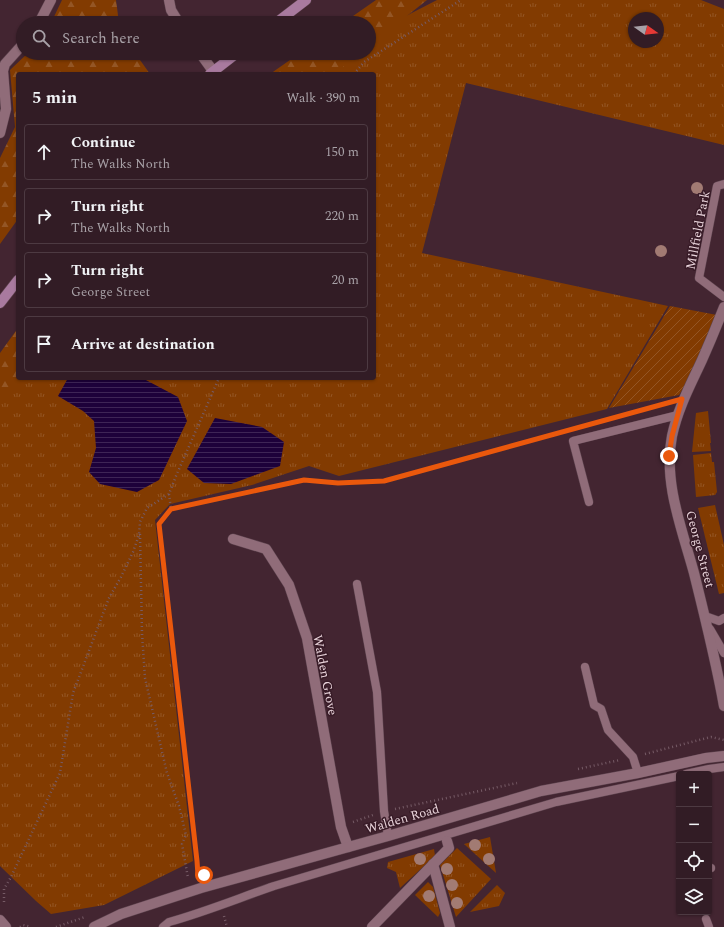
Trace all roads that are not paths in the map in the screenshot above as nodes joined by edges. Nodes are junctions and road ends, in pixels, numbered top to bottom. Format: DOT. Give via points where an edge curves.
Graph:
graph roads {
  1 [pos="51,0"];
  2 [pos="169,0"];
  3 [pos="306,0"];
  4 [pos="43,16"];
  5 [pos="174,16"];
  6 [pos="285,16"];
  7 [pos="16,52"];
  8 [pos="204,60"];
  9 [pos="228,60"];
  10 [pos="210,72"];
  11 [pos="212,72"];
  12 [pos="0,133"];
  13 [pos="724,184"];
  14 [pos="16,282"];
  15 [pos="724,297"];
  16 [pos="0,302"];
  17 [pos="724,307"];
  18 [pos="678,415"];
  19 [pos="589,502"];
  20 [pos="233,539"];
  21 [pos="357,584"];
  22 [pos="724,618"];
  23 [pos="706,620"];
  24 [pos="724,653"];
  25 [pos="585,667"];
  26 [pos="723,695"];
  27 [pos="724,706"];
  28 [pos="724,756"];
  29 [pos="724,768"];
  30 [pos="698,771"];
  31 [pos="638,773"];
  32 [pos="676,777"];
  33 [pos="388,836"];
  34 [pos="447,840"];
  35 [pos="348,847"];
  36 [pos="432,864"];
  37 [pos="0,920"];
  38 [pos="6,927"];
  39 [pos="94,927"];
  40 [pos="163,927"];
  41 [pos="372,927"];
  42 [pos="450,927"];
  1 -- 4 [label="main road"];
  2 -- 5 [label="main road" via="170,10"];
  3 -- 6 [label="main road"];
  7 -- 12 [label="main road" via="5,64 3,71 6,109"];
  8 -- 10 [label="main road"];
  9 -- 11 [label="main road"];
  13 -- 15 [label="lane, Millfield Park" via="717,186 699,278"];
  14 -- 16 [label="main road"];
  17 -- 18 [label="main road, George Street" via="682,399"];
  18 -- 19 [label="lane" via="574,441"];
  18 -- 23 [label="main road, George Street" via="669,456 670,479"];
  20 -- 35 [label="main road, Walden Grove" via="266,549 290,585 307,638 341,827"];
  21 -- 33 [label="lane" via="377,692 384,811"];
  22 -- 23 [label="lane" via="718,621"];
  23 -- 24 [label="lane"];
  23 -- 26 [label="main road, George Street"];
  25 -- 31 [label="lane" via="594,704 601,709 608,730 633,757"];
  26 -- 27 [label="main road, George Street"];
  28 -- 31 [label="main road, Walden Road"];
  29 -- 30 [label="lane"];
  31 -- 33 [label="main road, Walden Road" via="541,791"];
  32 -- 40 [label="lane" via="556,802 274,886 169,922"];
  33 -- 35 [label="main road, Walden Road"];
  34 -- 36 [label="main road" via="449,848"];
  35 -- 39 [label="main road, Walden Road" via="201,888 121,914"];
  36 -- 41 [label="main road"];
  36 -- 42 [label="main road"];
  37 -- 38 [label="main road"];
}
